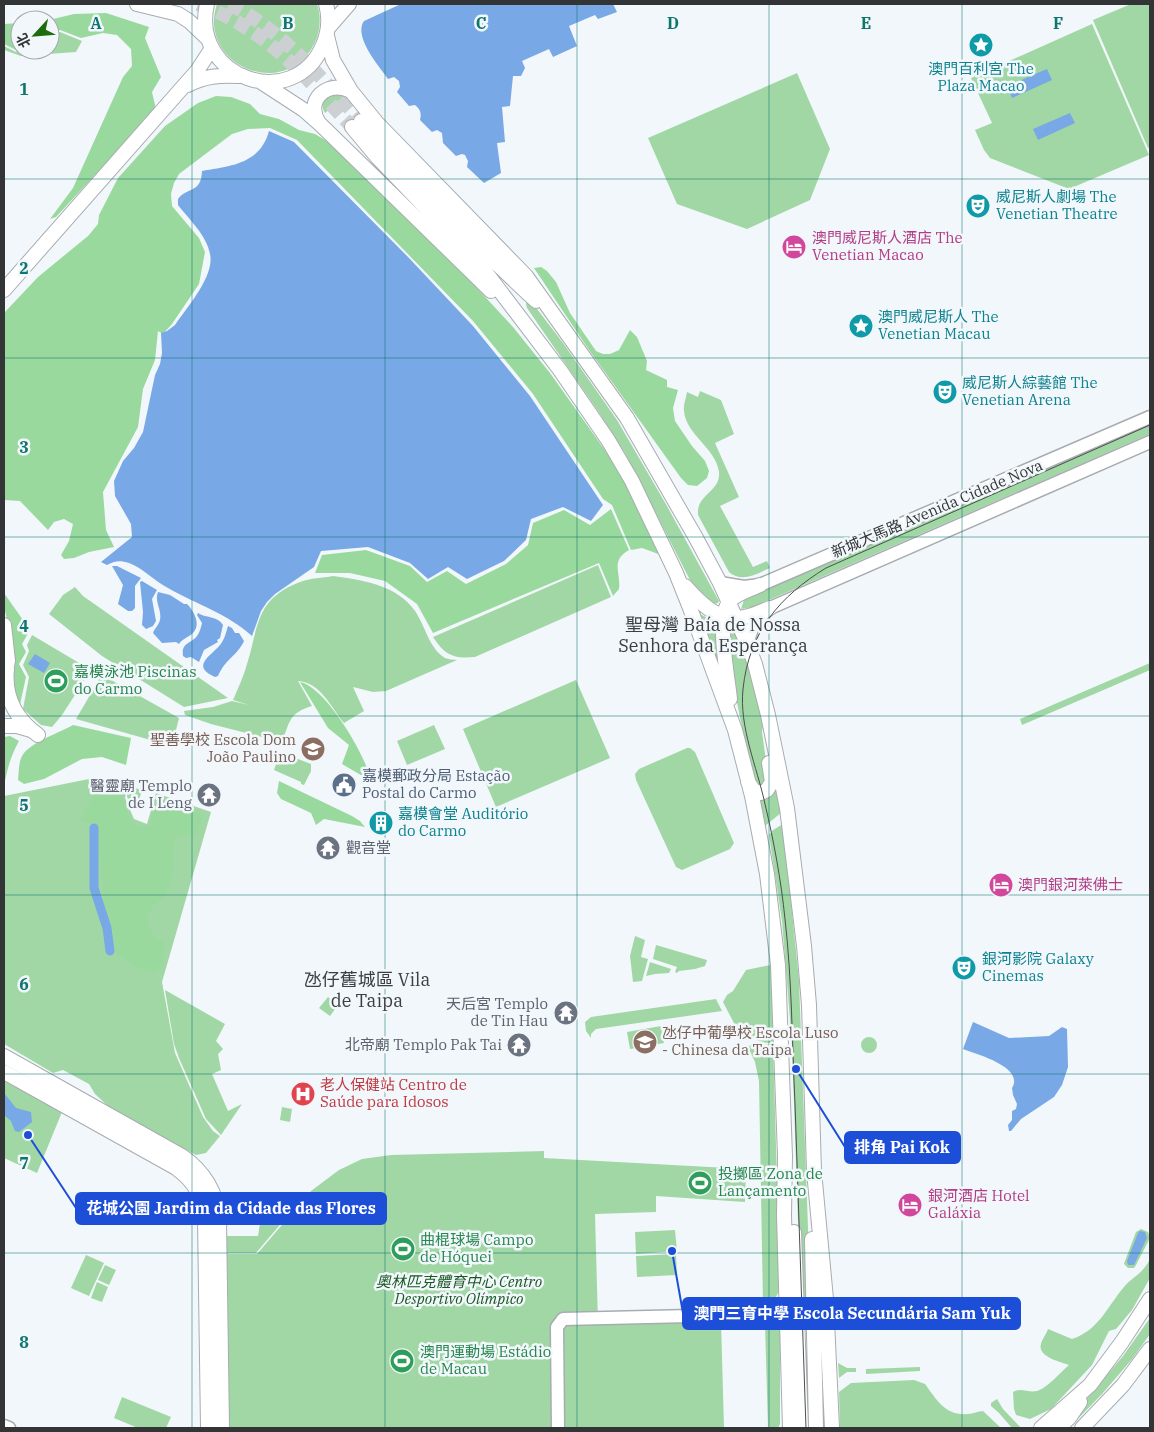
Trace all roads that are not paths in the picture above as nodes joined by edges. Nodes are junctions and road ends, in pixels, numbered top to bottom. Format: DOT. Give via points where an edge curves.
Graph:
graph roads {
  1 [pos="137,4"];
  2 [pos="208,4"];
  3 [pos="326,4"];
  4 [pos="349,4"];
  5 [pos="328,31"];
  6 [pos="210,44"];
  7 [pos="240,76"];
  8 [pos="261,82"];
  9 [pos="182,89"];
  10 [pos="351,91"];
  11 [pos="321,126"];
  12 [pos="4,290"];
  13 [pos="561,324"];
  14 [pos="531,330"];
  15 [pos="1150,417"];
  16 [pos="1150,442"];
  17 [pos="676,573"];
  18 [pos="720,583"];
  19 [pos="760,585"];
  20 [pos="729,602"];
  21 [pos="770,608"];
  22 [pos="730,617"];
  23 [pos="4,625"];
  24 [pos="747,643"];
  25 [pos="7,669"];
  26 [pos="4,684"];
  27 [pos="768,715"];
  28 [pos="4,726"];
  29 [pos="735,730"];
  30 [pos="748,782"];
  31 [pos="4,1056"];
  32 [pos="4,1072"];
  33 [pos="63,1098"];
  34 [pos="79,1107"];
  35 [pos="785,1156"];
  36 [pos="814,1171"];
  37 [pos="1150,1299"];
  38 [pos="787,1300"];
  39 [pos="1150,1349"];
  40 [pos="1090,1385"];
  41 [pos="4,1426"];
  42 [pos="9,1428"];
  43 [pos="208,1428"];
  44 [pos="222,1428"];
  45 [pos="558,1428"];
  46 [pos="790,1428"];
  47 [pos="801,1428"];
  48 [pos="816,1428"];
  49 [pos="832,1428"];
  50 [pos="1041,1428"];
  51 [pos="1058,1428"];
  52 [pos="1082,1428"];
  1 -- 6 [label="main road" via="178,14"];
  2 -- 6 [label="main road" via="205,26"];
  3 -- 5 [label="main road"];
  4 -- 5 [label="main road"];
  5 -- 8 [label="main road" via="320,52 309,66 295,76"];
  5 -- 10 [label="main road" via="333,60"];
  6 -- 7 [label="main road" via="219,59"];
  6 -- 9 [label="main road" via="197,71"];
  7 -- 8 [label="main road"];
  7 -- 9 [label="main road" via="204,77"];
  8 -- 11 [label="main road" via="304,110"];
  9 -- 12 [label="main road"];
  10 -- 11 [label="main road" via="336,87 322,93 315,106"];
  10 -- 13 [label="main road" via="526,276"];
  11 -- 14 [label="main road"];
  13 -- 14 [label="main road" via="486,255 388,152 356,124 384,164 478,262"];
  13 -- 18 [label="main road" via="627,418"];
  14 -- 17 [label="main road" via="608,440 632,481"];
  15 -- 19 [label="main road, 新城大馬路 Avenida Cidade Nova"];
  16 -- 21 [label="main road, 新城大馬路 Avenida Cidade Nova"];
  17 -- 22 [label="main road" via="700,602 714,613"];
  17 -- 29 [label="main road"];
  18 -- 19 [label="main road, 新城大馬路 Avenida Cidade Nova"];
  18 -- 20 [label="main road"];
  19 -- 20 [label="main road"];
  20 -- 22 [label="main road"];
  21 -- 22 [label="main road" via="751,616"];
  21 -- 24 [label="main road, 新城大馬路 Avenida Cidade Nova" via="755,620"];
  22 -- 24 [label="main road"];
  22 -- 29 [label="main road" via="725,659"];
  23 -- 25 [label="main road"];
  24 -- 27 [label="main road"];
  25 -- 26 [label="main road"];
  25 -- 28 [label="main road" via="8,691 13,706 38,735 24,727"];
  27 -- 30 [label="main road" via="765,739 772,782 761,793 754,791"];
  27 -- 36 [label="main road" via="788,814 804,946"];
  29 -- 30 [label="main road"];
  30 -- 35 [label="main road" via="767,874 778,965"];
  31 -- 33 [label="main road"];
  32 -- 33 [label="main road"];
  33 -- 34 [label="main road"];
  34 -- 43 [label="main road" via="176,1168 191,1182 202,1200"];
  34 -- 44 [label="main road" via="187,1160 201,1173 214,1194 219,1219"];
  35 -- 38 [label="main road"];
  35 -- 47 [label="main road" via="793,1203"];
  36 -- 48 [label="main road" via="811,1201"];
  36 -- 49 [label="main road" via="826,1299"];
  37 -- 40 [label="main road"];
  38 -- 45 [label="main road" via="784,1309 776,1314 567,1318 560,1321 556,1327"];
  38 -- 46 [label="main road"];
  39 -- 52 [label="main road" via="1129,1378"];
  40 -- 50 [label="main road"];
  40 -- 51 [label="main road"];
  41 -- 42 [label="main road"];
}
